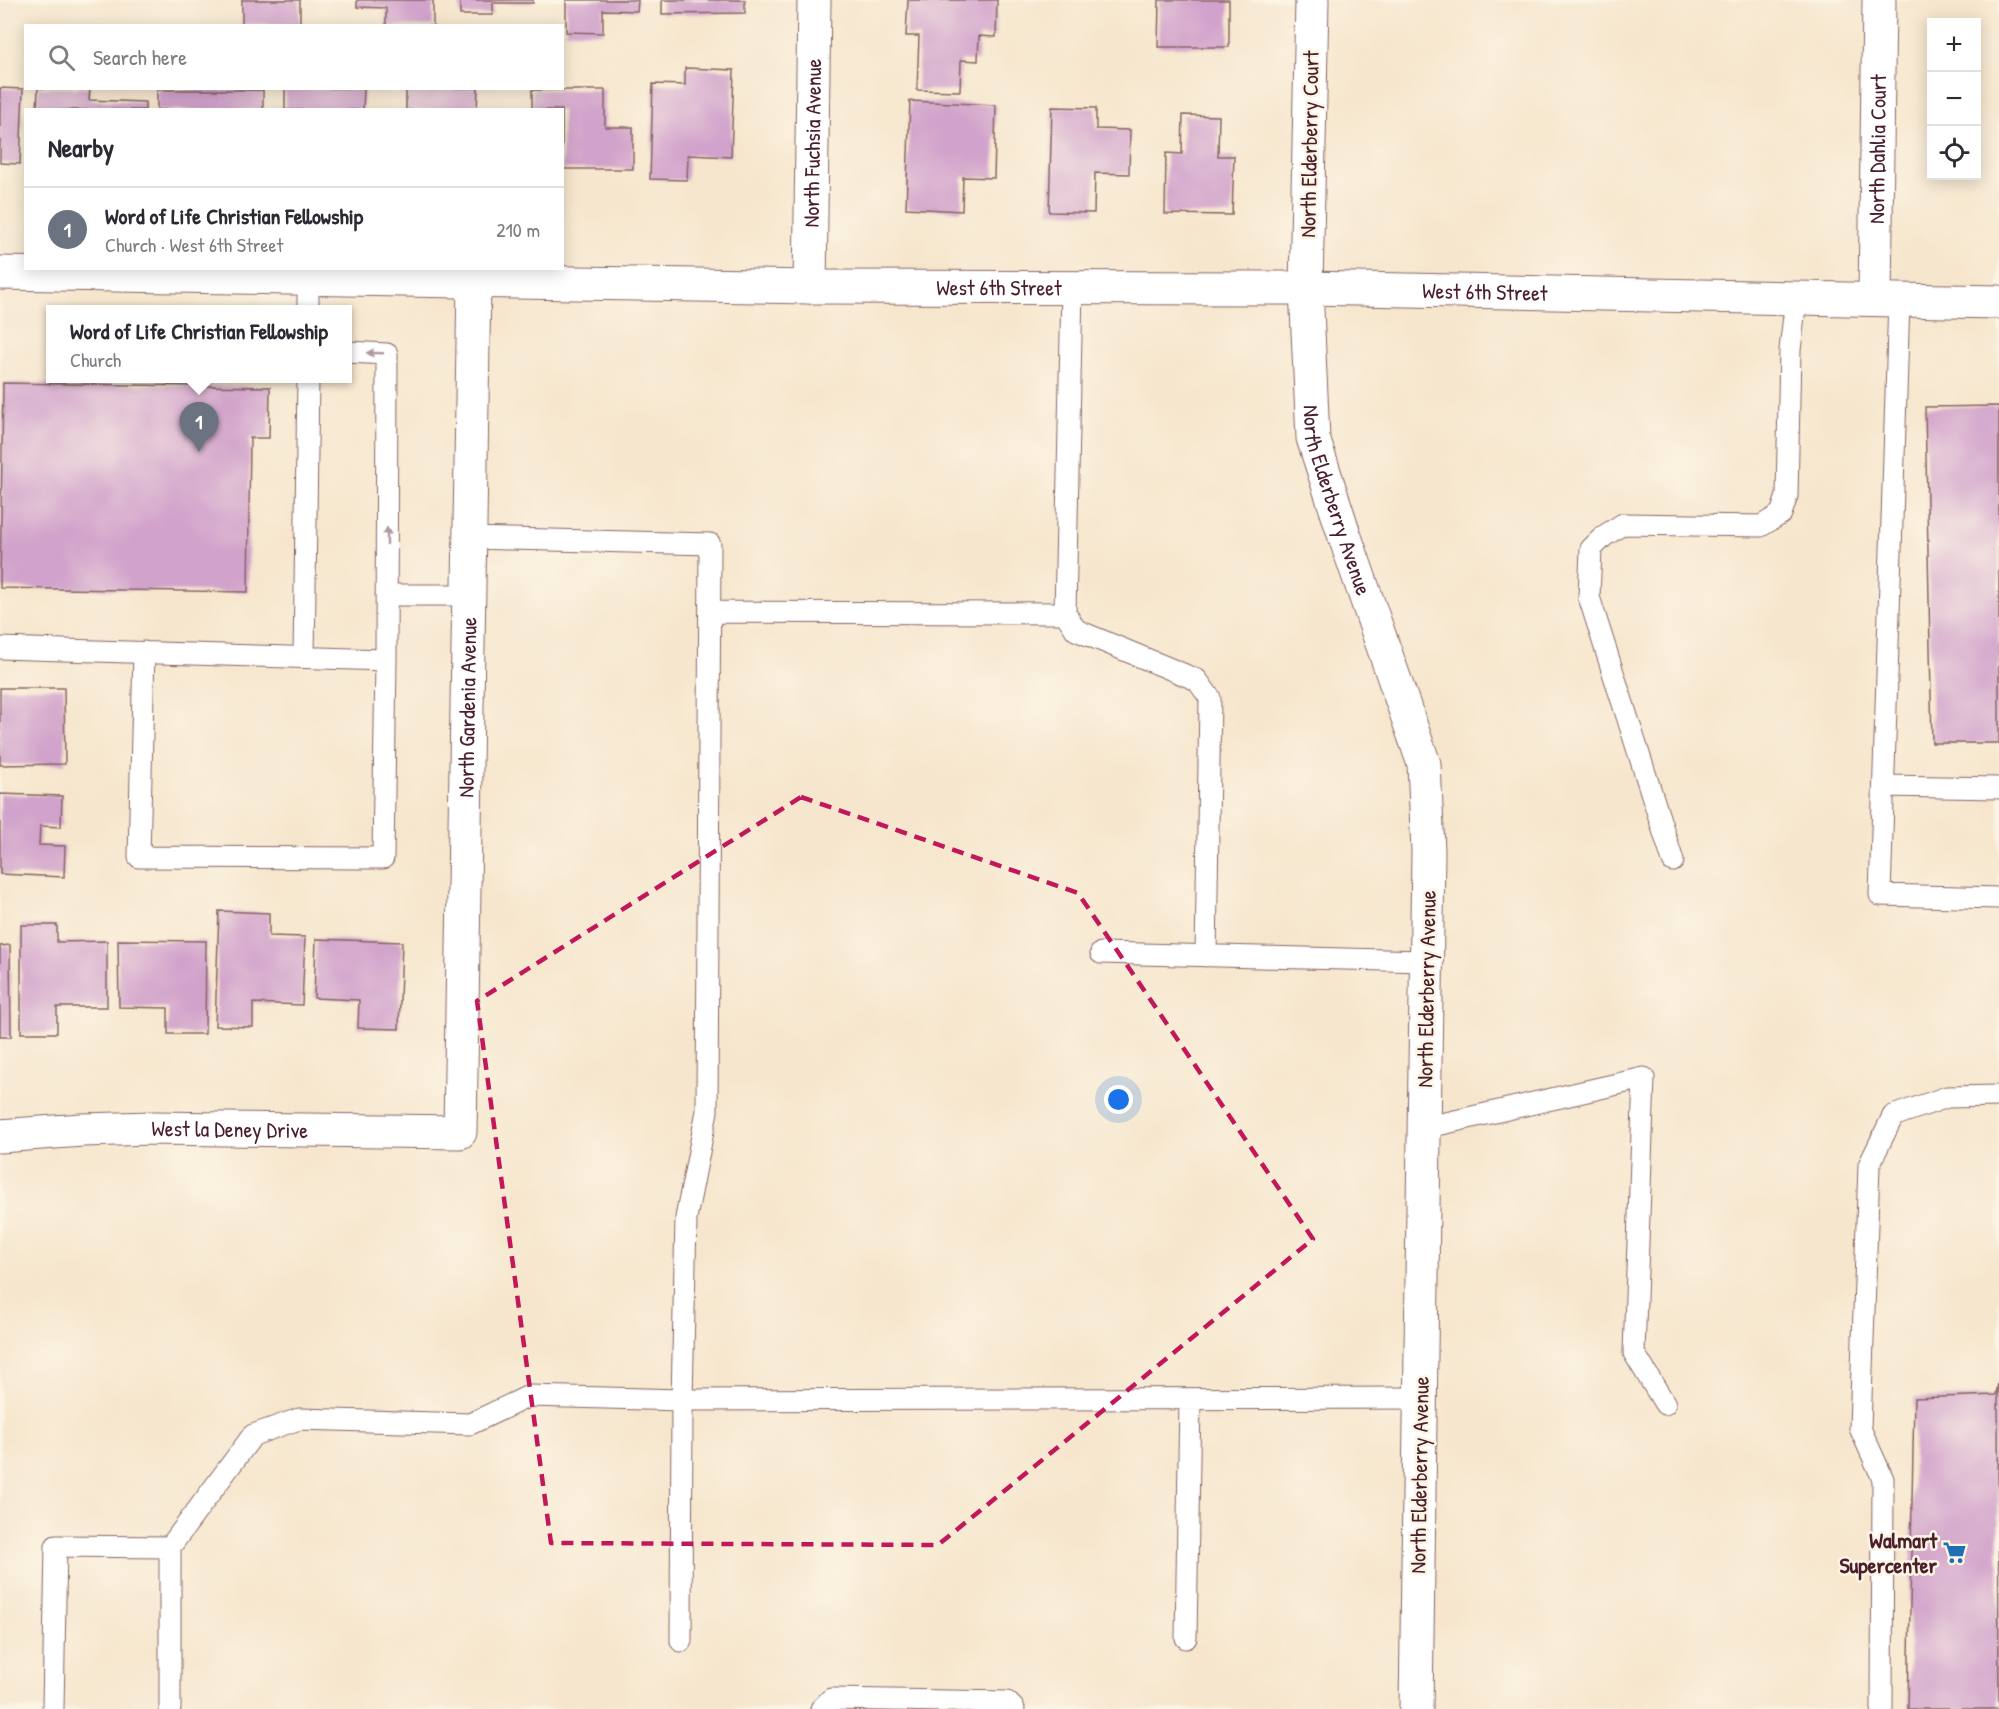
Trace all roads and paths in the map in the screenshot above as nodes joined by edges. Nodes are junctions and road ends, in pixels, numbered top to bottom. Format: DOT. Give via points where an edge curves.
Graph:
graph roads {
  1 [pos="814,0"];
  2 [pos="1312,0"];
  3 [pos="1879,0"];
  4 [pos="0,273"];
  5 [pos="474,281"];
  6 [pos="810,286"];
  7 [pos="1072,288"];
  8 [pos="1306,288"];
  9 [pos="308,294"];
  10 [pos="1796,298"];
  11 [pos="1887,299"];
  12 [pos="1999,302"];
  13 [pos="352,352"];
  14 [pos="308,383"];
  15 [pos="470,538"];
  16 [pos="386,595"];
  17 [pos="469,595"];
  18 [pos="710,612"];
  19 [pos="1065,613"];
  20 [pos="0,648"];
  21 [pos="144,652"];
  22 [pos="304,657"];
  23 [pos="386,660"];
  24 [pos="1884,786"];
  25 [pos="1999,788"];
  26 [pos="1673,861"];
  27 [pos="1999,898"];
  28 [pos="1101,953"];
  29 [pos="1206,956"];
  30 [pos="1426,961"];
  31 [pos="1999,1096"];
  32 [pos="1424,1128"];
  33 [pos="460,1132"];
  34 [pos="0,1136"];
  35 [pos="1420,1398"];
  36 [pos="1190,1399"];
  37 [pos="681,1400"];
  38 [pos="1665,1404"];
  39 [pos="170,1547"];
  40 [pos="1186,1638"];
  41 [pos="681,1641"];
  42 [pos="53,1709"];
  43 [pos="170,1709"];
  44 [pos="821,1709"];
  45 [pos="1014,1709"];
  46 [pos="1416,1709"];
  47 [pos="1882,1709"];
  1 -- 6 [label="street, North Fuchsia Avenue"];
  2 -- 8 [label="street, North Elderberry Court"];
  3 -- 11 [label="street, North Dahlia Court"];
  4 -- 9 [label="street, West 6th Street"];
  5 -- 6 [label="street, West 6th Street"];
  5 -- 9 [label="street, West 6th Street"];
  5 -- 15 [label="street, North Gardenia Avenue"];
  6 -- 7 [label="street, West 6th Street"];
  7 -- 8 [label="street, West 6th Street"];
  7 -- 19 [label="lane"];
  8 -- 10 [label="street, West 6th Street"];
  8 -- 30 [label="street, North Elderberry Avenue" via="1313,438 1424,764 1428,851"];
  10 -- 11 [label="street, West 6th Street"];
  10 -- 26 [label="lane" via="1790,350 1787,496 1781,514 1761,526 1623,524 1591,549 1589,597"];
  11 -- 12 [label="street, West 6th Street"];
  11 -- 24 [label="lane"];
  16 -- 13 [label="lane, one-way" via="387,354"];
  14 -- 22 [label="lane"];
  15 -- 17 [label="street, North Gardenia Avenue"];
  15 -- 18 [label="lane" via="710,544"];
  16 -- 17 [label="lane"];
  16 -- 23 [label="lane"];
  17 -- 33 [label="street, North Gardenia Avenue"];
  18 -- 19 [label="lane"];
  18 -- 37 [label="lane" via="707,1111 686,1218"];
  19 -- 29 [label="lane" via="1076,630 1197,680 1210,698"];
  20 -- 21 [label="lane"];
  21 -- 22 [label="lane"];
  21 -- 23 [label="lane" via="139,857 383,858"];
  22 -- 23 [label="lane"];
  24 -- 25 [label="lane"];
  24 -- 27 [label="lane" via="1880,895"];
  28 -- 29 [label="lane"];
  29 -- 30 [label="lane"];
  30 -- 32 [label="street, North Elderberry Avenue"];
  31 -- 47 [label="lane" via="1947,1096 1893,1116 1869,1165 1860,1428 1883,1479"];
  32 -- 35 [label="street, North Elderberry Avenue"];
  32 -- 38 [label="lane" via="1644,1078 1634,1353"];
  33 -- 34 [label="street, West la Deney Drive" via="153,1128"];
  35 -- 36 [label="lane"];
  35 -- 46 [label="street, North Elderberry Avenue"];
  36 -- 37 [label="lane"];
  36 -- 40 [label="lane"];
  37 -- 39 [label="lane" via="528,1396 470,1424 299,1419 253,1435"];
  37 -- 41 [label="lane"];
  39 -- 42 [label="lane" via="56,1546"];
  39 -- 43 [label="lane"];
  44 -- 45 [label="lane" via="831,1699 1007,1702"];
}
